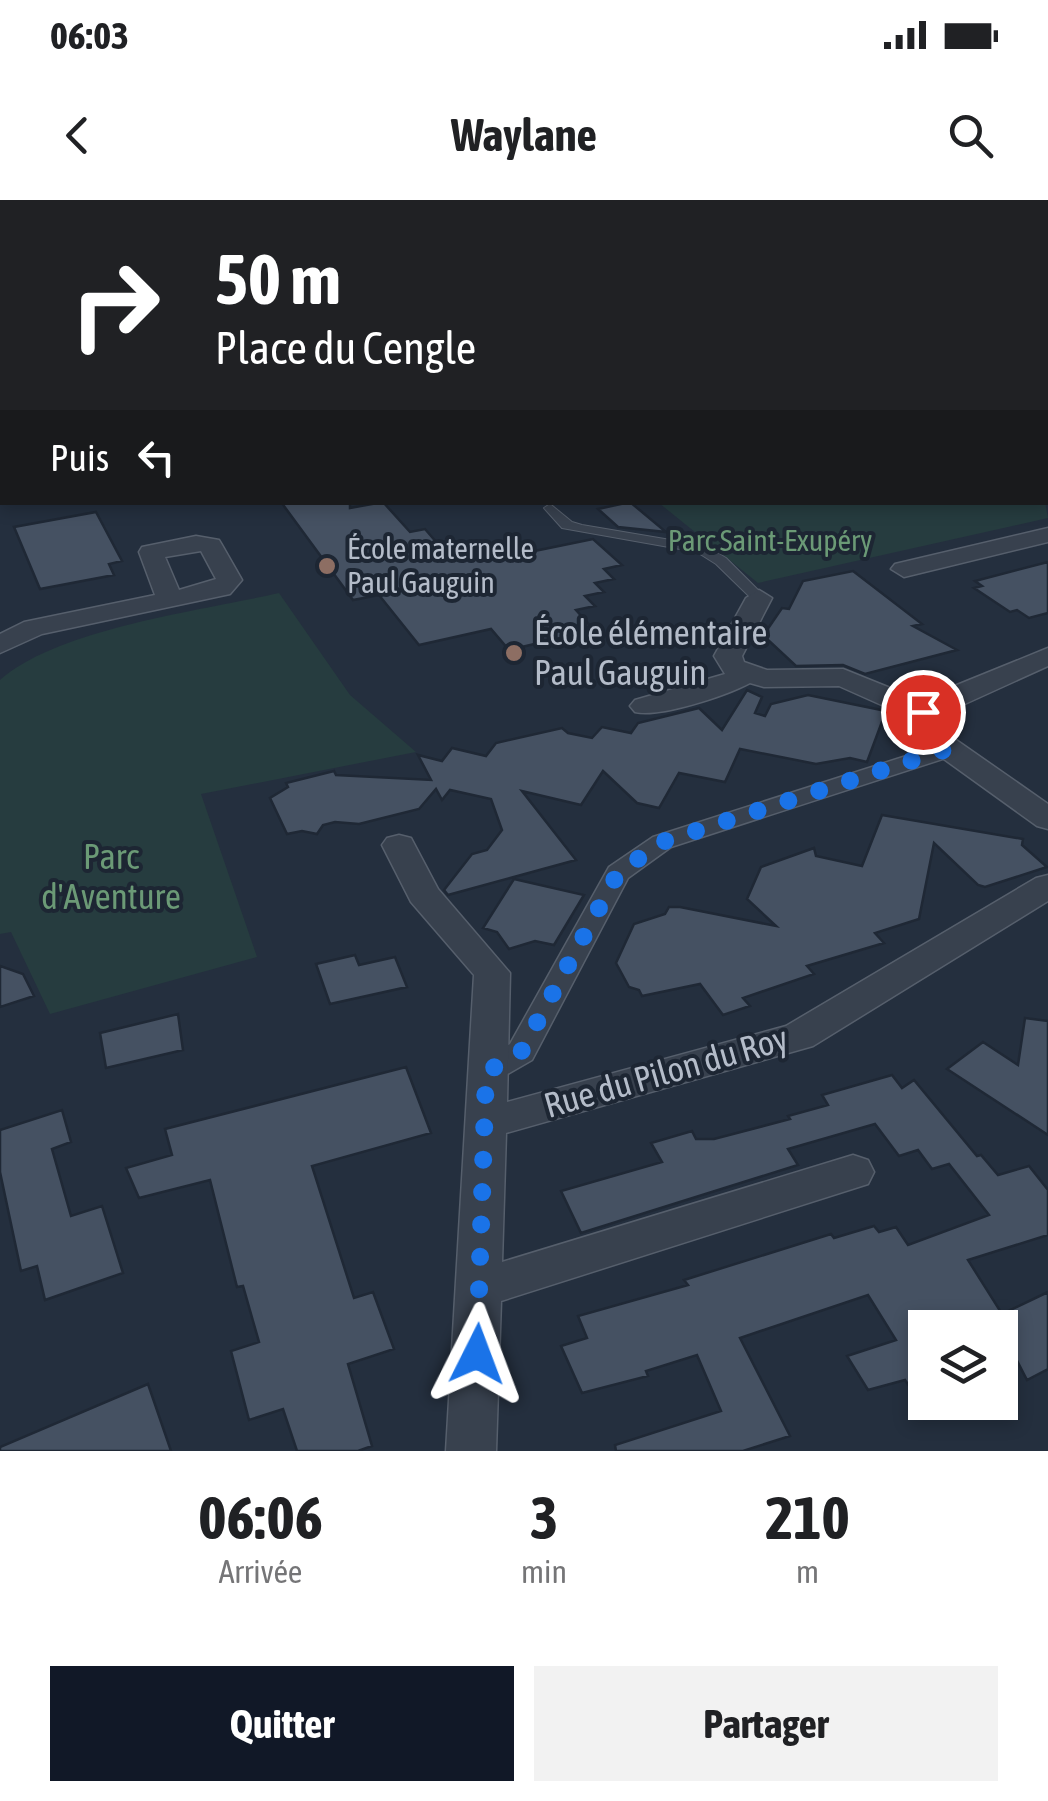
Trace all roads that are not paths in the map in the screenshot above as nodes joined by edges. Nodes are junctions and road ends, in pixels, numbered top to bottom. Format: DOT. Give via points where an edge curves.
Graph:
graph roads {
  1 [pos="550,508"];
  2 [pos="1048,535"];
  3 [pos="904,569"];
  4 [pos="758,598"];
  5 [pos="170,600"];
  6 [pos="0,644"];
  7 [pos="1048,656"];
  8 [pos="746,674"];
  9 [pos="646,706"];
  10 [pos="923,712"];
  11 [pos="950,748"];
  12 [pos="1048,820"];
  13 [pos="399,845"];
  14 [pos="1048,886"];
  15 [pos="486,1072"];
  16 [pos="484,1124"];
  17 [pos="853,1172"];
  18 [pos="481,1288"];
  19 [pos="472,1451"];
  1 -- 4 [label="lane" via="581,529 700,549 721,560"];
  2 -- 3 [label="street"];
  4 -- 8 [label="street" via="728,656"];
  5 -- 6 [label="street" via="34,628"];
  7 -- 10 [label="street"];
  8 -- 9 [label="street"];
  8 -- 10 [label="street" via="788,681 843,678"];
  10 -- 11 [label="street" via="918,716 927,733"];
  11 -- 12 [label="street"];
  11 -- 15 [label="street" via="662,842 618,873 521,1052"];
  13 -- 15 [label="street" via="423,894 492,973"];
  14 -- 16 [label="street, Rue du Pilon du Roy" via="798,1036"];
  15 -- 16 [label="street"];
  16 -- 18 [label="street"];
  17 -- 18 [label="street"];
  18 -- 19 [label="street"];
}
